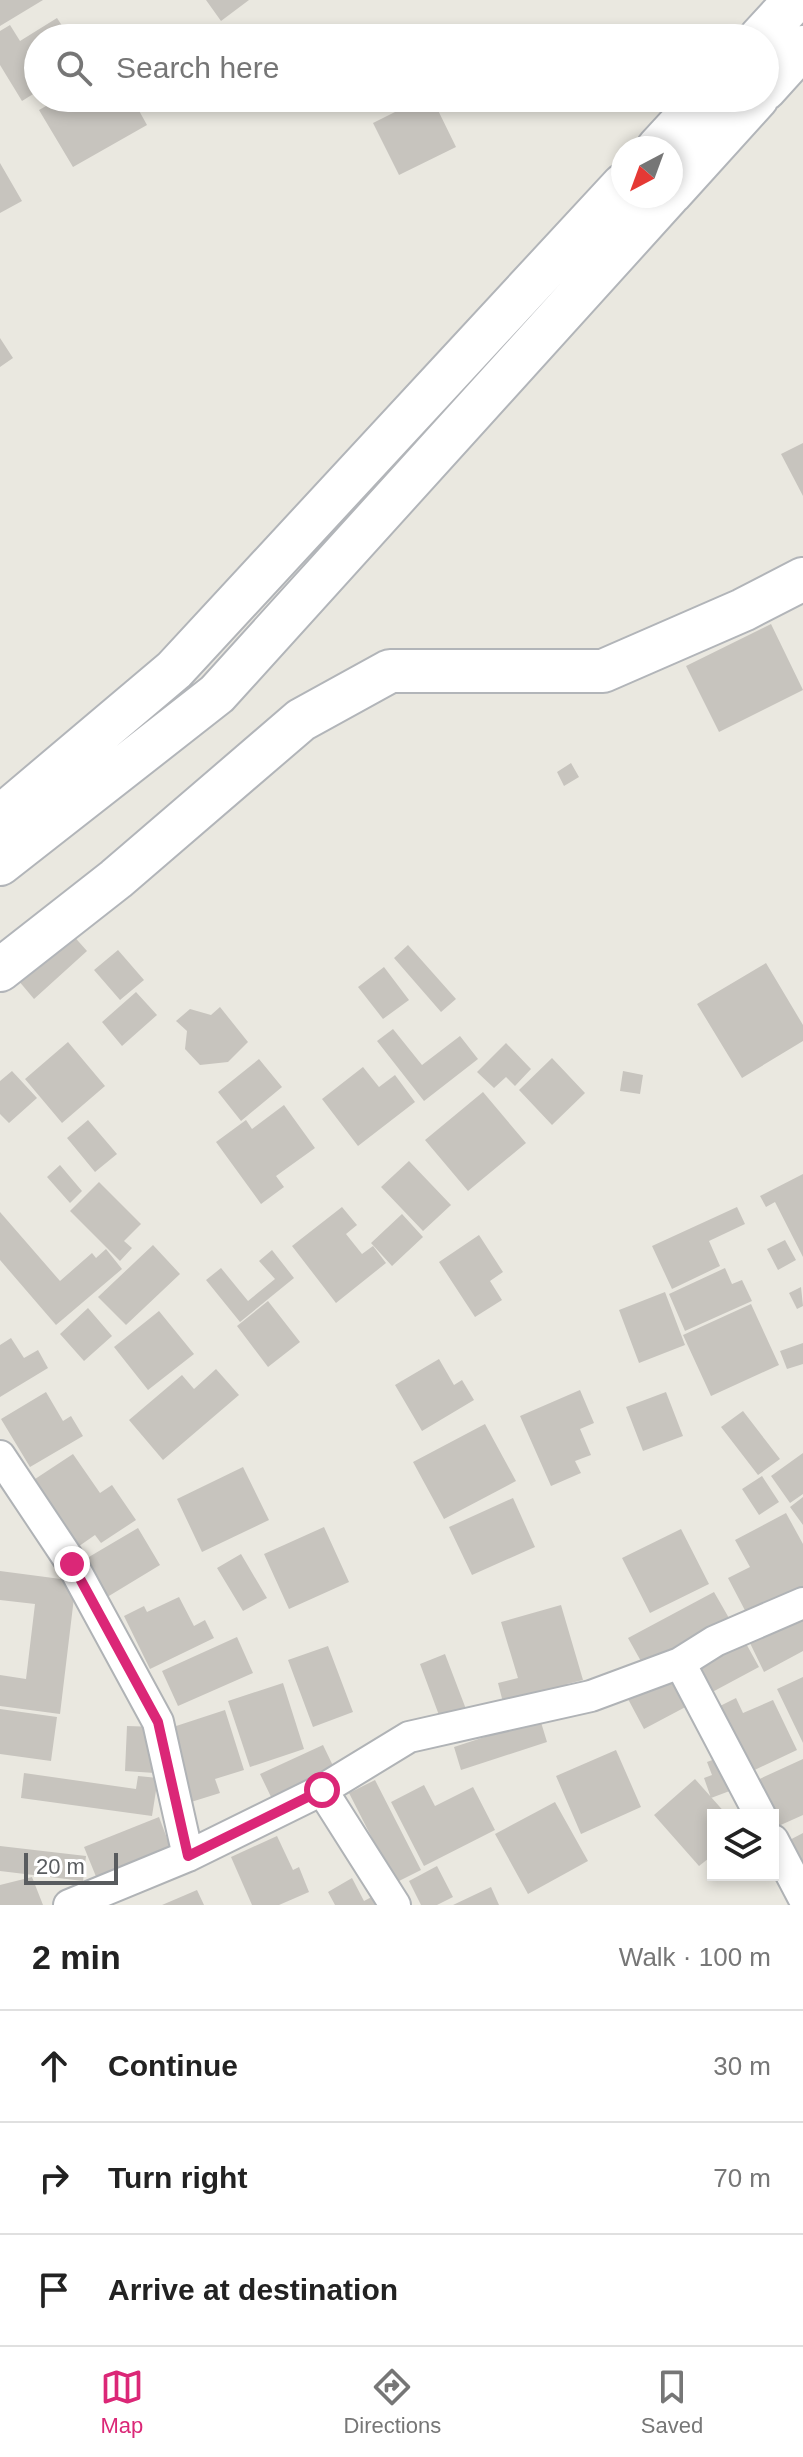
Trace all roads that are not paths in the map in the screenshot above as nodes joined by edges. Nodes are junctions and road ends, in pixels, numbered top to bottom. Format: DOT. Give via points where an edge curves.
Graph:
graph roads {
  1 [pos="795,0"];
  2 [pos="773,24"];
  3 [pos="803,47"];
  4 [pos="779,74"];
  5 [pos="691,112"];
  6 [pos="744,112"];
  7 [pos="669,136"];
  8 [pos="683,180"];
  9 [pos="611,198"];
  10 [pos="657,208"];
  11 [pos="587,224"];
  12 [pos="617,252"];
  13 [pos="803,579"];
  14 [pos="0,817"];
  15 [pos="0,864"];
  16 [pos="0,970"];
  17 [pos="0,1456"];
  18 [pos="803,1604"];
  19 [pos="680,1663"];
  20 [pos="322,1790"];
  21 [pos="757,1809"];
  22 [pos="779,1851"];
  23 [pos="188,1856"];
  24 [pos="803,1897"];
  25 [pos="69,1905"];
  26 [pos="395,1905"];
  1 -- 2 [label="main road"];
  3 -- 4 [label="main road"];
  5 -- 7 [label="main road"];
  6 -- 8 [label="main road"];
  9 -- 11 [label="main road"];
  10 -- 12 [label="main road"];
  11 -- 12 [label="main road"];
  11 -- 14 [label="main road" via="174,670"];
  12 -- 15 [label="main road" via="217,694"];
  13 -- 16 [label="main road" via="603,671 390,671 301,720 116,879"];
  17 -- 23 [label="street" via="72,1564 158,1722"];
  18 -- 19 [label="street" via="715,1641"];
  19 -- 20 [label="street" via="591,1696 409,1737"];
  19 -- 21 [label="street"];
  20 -- 23 [label="street"];
  20 -- 26 [label="street"];
  22 -- 24 [label="street"];
  23 -- 25 [label="street"];
}
